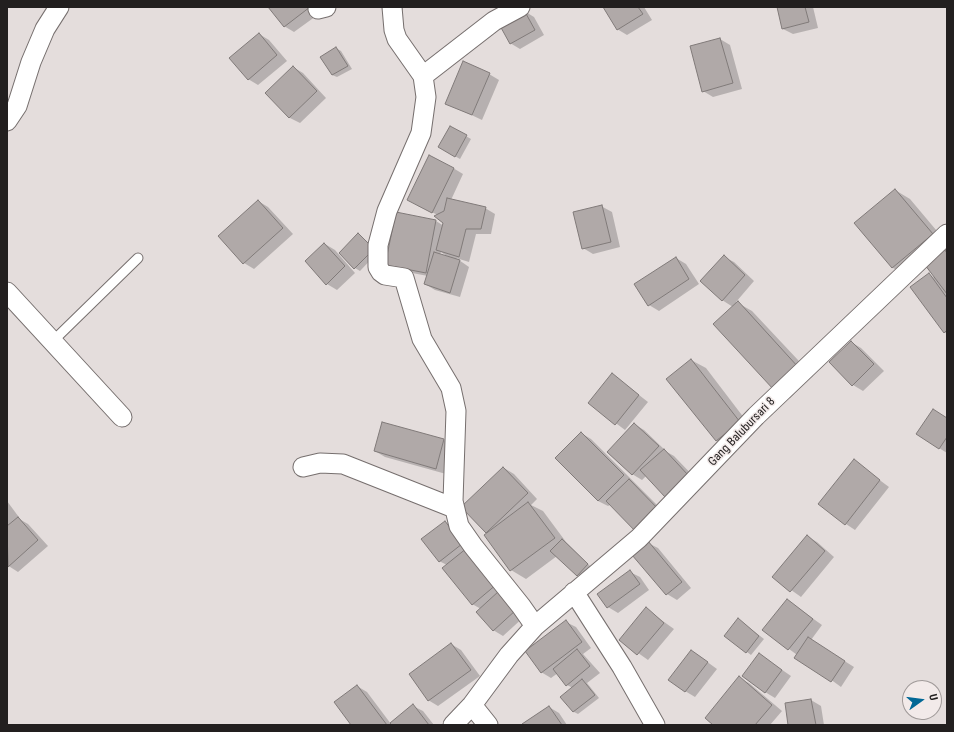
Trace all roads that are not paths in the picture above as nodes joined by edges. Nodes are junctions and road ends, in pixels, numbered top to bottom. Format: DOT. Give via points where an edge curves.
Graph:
graph roads {
  1 [pos="59,7"];
  2 [pos="392,7"];
  3 [pos="520,7"];
  4 [pos="423,76"];
  5 [pos="7,121"];
  6 [pos="947,234"];
  7 [pos="138,258"];
  8 [pos="7,292"];
  9 [pos="53,341"];
  10 [pos="122,417"];
  11 [pos="303,468"];
  12 [pos="454,508"];
  13 [pos="574,592"];
  14 [pos="535,626"];
  15 [pos="472,705"];
  16 [pos="452,725"];
  17 [pos="488,725"];
  18 [pos="655,725"];
  1 -- 5 [label="street" via="45,29 17,106"];
  2 -- 4 [label="street" via="397,39"];
  3 -- 4 [label="street" via="494,21"];
  4 -- 12 [label="street" via="426,97 421,133 387,211 378,245 378,267 385,275 404,278 422,339 451,388 456,411"];
  6 -- 13 [label="street, Gang Balubursari 8" via="756,416 644,533"];
  7 -- 9 [label="lane"];
  8 -- 9 [label="street"];
  9 -- 10 [label="street"];
  11 -- 12 [label="street" via="320,463 343,464"];
  12 -- 14 [label="street" via="459,526"];
  13 -- 14 [label="street, Gang Balubursari 8"];
  13 -- 18 [label="street"];
  14 -- 15 [label="street, Gang Balubursari 8" via="509,655"];
  15 -- 16 [label="street, Gang Balubursari 8"];
  15 -- 17 [label="street"];
}
